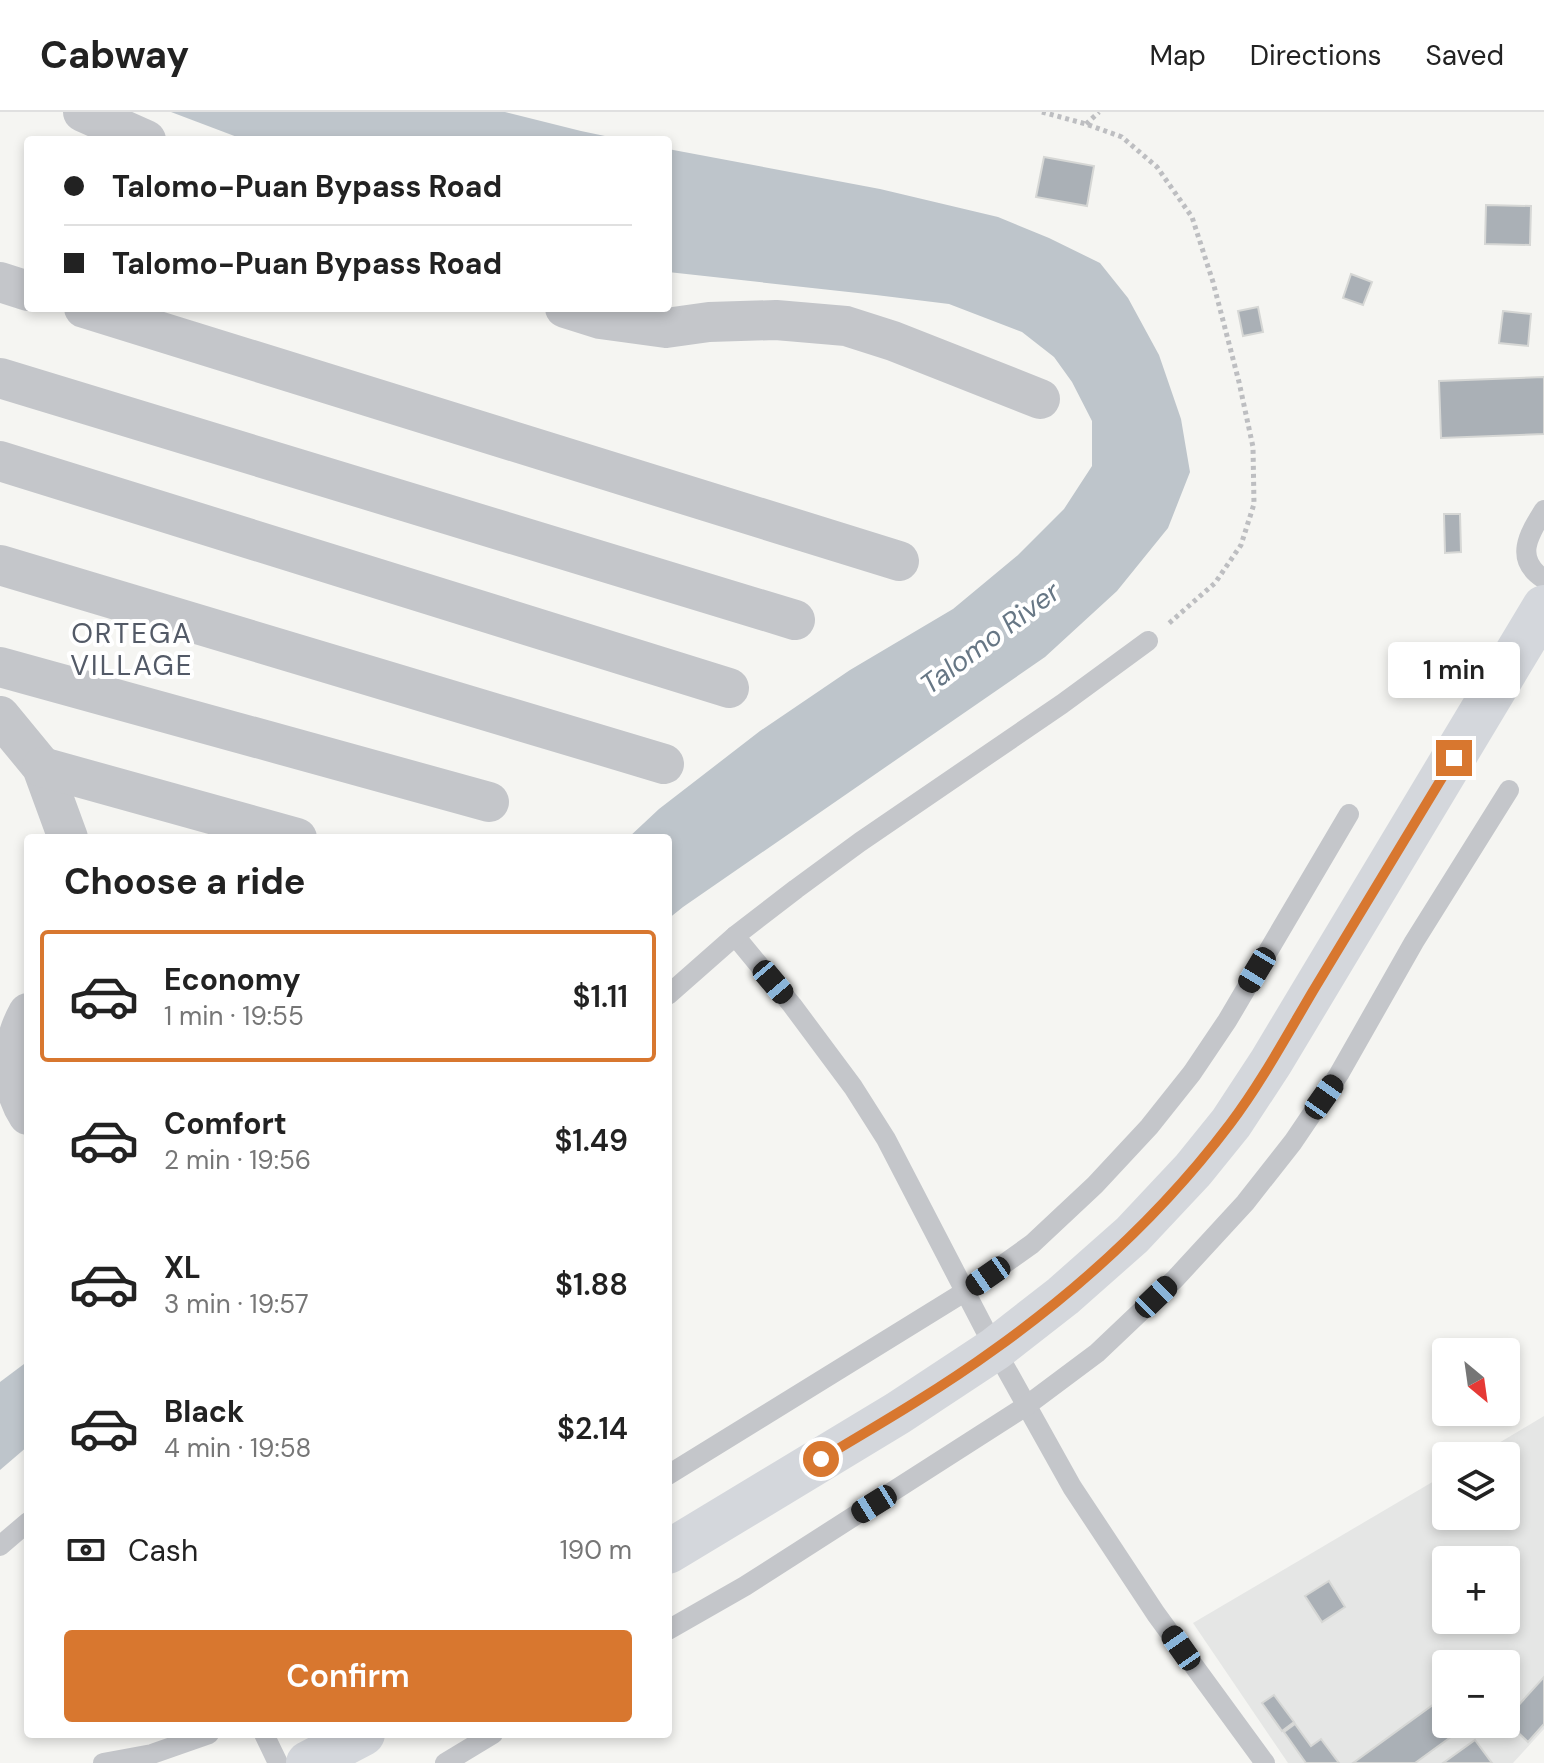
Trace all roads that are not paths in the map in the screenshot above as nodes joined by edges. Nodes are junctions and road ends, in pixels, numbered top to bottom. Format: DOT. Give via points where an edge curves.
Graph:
graph roads {
  1 [pos="83,112"];
  2 [pos="137,136"];
  3 [pos="0,282"];
  4 [pos="24,290"];
  5 [pos="97,312"];
  6 [pos="578,312"];
  7 [pos="0,378"];
  8 [pos="1040,399"];
  9 [pos="0,461"];
  10 [pos="1544,510"];
  11 [pos="899,561"];
  12 [pos="0,565"];
  13 [pos="1544,579"];
  14 [pos="1544,607"];
  15 [pos="795,620"];
  16 [pos="1148,641"];
  17 [pos="0,667"];
  18 [pos="729,688"];
  19 [pos="0,716"];
  20 [pos="664,764"];
  21 [pos="42,767"];
  22 [pos="1509,790"];
  23 [pos="489,802"];
  24 [pos="1349,814"];
  25 [pos="67,834"];
  26 [pos="283,834"];
  27 [pos="735,936"];
  28 [pos="672,991"];
  29 [pos="24,1023"];
  30 [pos="24,1109"];
  31 [pos="966,1291"];
  32 [pos="995,1349"];
  33 [pos="1026,1406"];
  34 [pos="672,1473"];
  35 [pos="24,1525"];
  36 [pos="0,1546"];
  37 [pos="672,1550"];
  38 [pos="672,1628"];
  39 [pos="198,1738"];
  40 [pos="266,1738"];
  41 [pos="355,1738"];
  42 [pos="486,1738"];
  43 [pos="103,1763"];
  44 [pos="278,1763"];
  45 [pos="308,1763"];
  46 [pos="445,1763"];
  47 [pos="1265,1763"];
  1 -- 2 [label="street"];
  3 -- 4 [label="street"];
  5 -- 11 [label="street"];
  6 -- 8 [label="street" via="666,328 776,320 846,326"];
  7 -- 15 [label="street"];
  9 -- 18 [label="street"];
  10 -- 13 [label="lane" via="1525,553"];
  12 -- 20 [label="street"];
  14 -- 32 [label="highway" via="1231,1123 1132,1235"];
  16 -- 27 [label="lane"];
  17 -- 23 [label="street"];
  19 -- 21 [label="street"];
  21 -- 25 [label="street"];
  21 -- 26 [label="street"];
  22 -- 33 [label="lane" via="1293,1142 1175,1279 1097,1353"];
  24 -- 31 [label="lane" via="1227,1021 1149,1127 1032,1244"];
  27 -- 28 [label="lane"];
  27 -- 31 [label="lane" via="853,1087"];
  29 -- 30 [label="street" via="15,1046 14,1074"];
  31 -- 32 [label="lane"];
  31 -- 34 [label="lane"];
  32 -- 33 [label="lane"];
  32 -- 37 [label="highway"];
  33 -- 38 [label="lane"];
  33 -- 47 [label="lane" via="1123,1566"];
  35 -- 36 [label="lane"];
  39 -- 43 [label="lane"];
  40 -- 44 [label="lane"];
  41 -- 45 [label="highway"];
  42 -- 46 [label="lane"];
}
